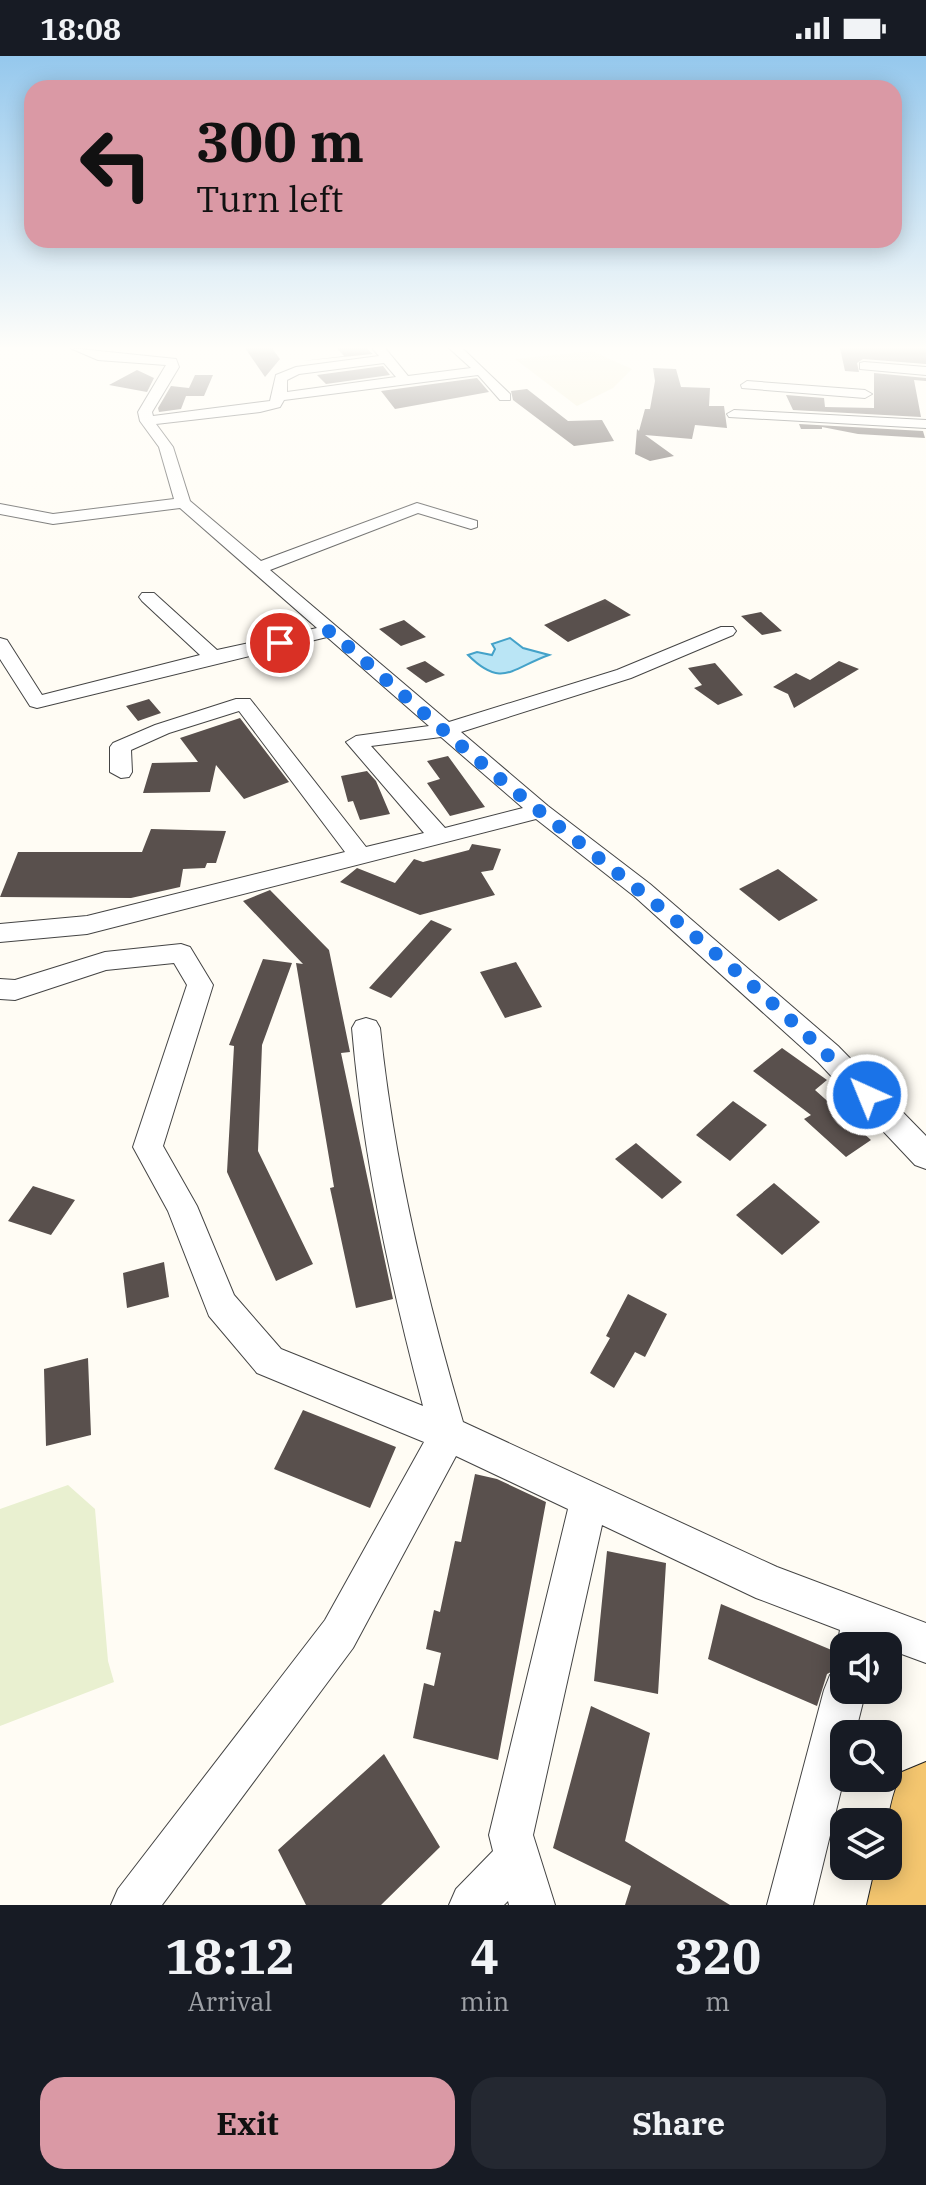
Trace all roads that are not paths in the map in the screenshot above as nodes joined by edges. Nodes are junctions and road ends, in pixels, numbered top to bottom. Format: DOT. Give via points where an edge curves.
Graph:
graph roads {
  1 [pos="157,434"];
  2 [pos="183,503"];
  3 [pos="0,509"];
  4 [pos="471,524"];
  5 [pos="259,568"];
  6 [pos="148,597"];
  7 [pos="320,623"];
  8 [pos="727,631"];
  9 [pos="0,644"];
  10 [pos="213,657"];
  11 [pos="445,730"];
  12 [pos="121,772"];
  13 [pos="540,811"];
  14 [pos="439,835"];
  15 [pos="359,854"];
  16 [pos="0,933"];
  17 [pos="0,989"];
  18 [pos="366,1028"];
  19 [pos="926,1156"];
  20 [pos="448,1434"];
  21 [pos="589,1499"];
  22 [pos="858,1632"];
  23 [pos="902,1639"];
  24 [pos="926,1643"];
  25 [pos="841,1704"];
  26 [pos="926,1796"];
  27 [pos="518,1859"];
  28 [pos="134,1905"];
  29 [pos="472,1905"];
  30 [pos="532,1905"];
  31 [pos="790,1905"];
  32 [pos="903,1905"];
  1 -- 2 [label="street" via="166,447"];
  2 -- 3 [label="street" via="53,519"];
  2 -- 5 [label="street"];
  4 -- 5 [label="street" via="417,508"];
  5 -- 7 [label="street"];
  6 -- 10 [label="street"];
  7 -- 10 [label="street"];
  7 -- 11 [label="street"];
  8 -- 11 [label="street" via="624,674"];
  9 -- 10 [label="street" via="37,702"];
  11 -- 13 [label="street"];
  11 -- 14 [label="street" via="356,742"];
  12 -- 15 [label="street" via="120,747 243,703"];
  13 -- 14 [label="street"];
  13 -- 19 [label="street" via="642,890 828,1054"];
  14 -- 15 [label="street"];
  15 -- 16 [label="street" via="87,925"];
  17 -- 20 [label="street" via="15,990 105,961 181,953 200,985 148,1147 182,1206 221,1305 269,1361"];
  18 -- 20 [label="street" via="371,1093 409,1293"];
  20 -- 21 [label="street"];
  20 -- 28 [label="street" via="339,1634"];
  21 -- 22 [label="street"];
  21 -- 27 [label="street" via="511,1835"];
  23 -- 24 [label="street"];
  25 -- 31 [label="street"];
  26 -- 32 [label="main road"];
  27 -- 29 [label="street"];
  27 -- 30 [label="street"];
}
